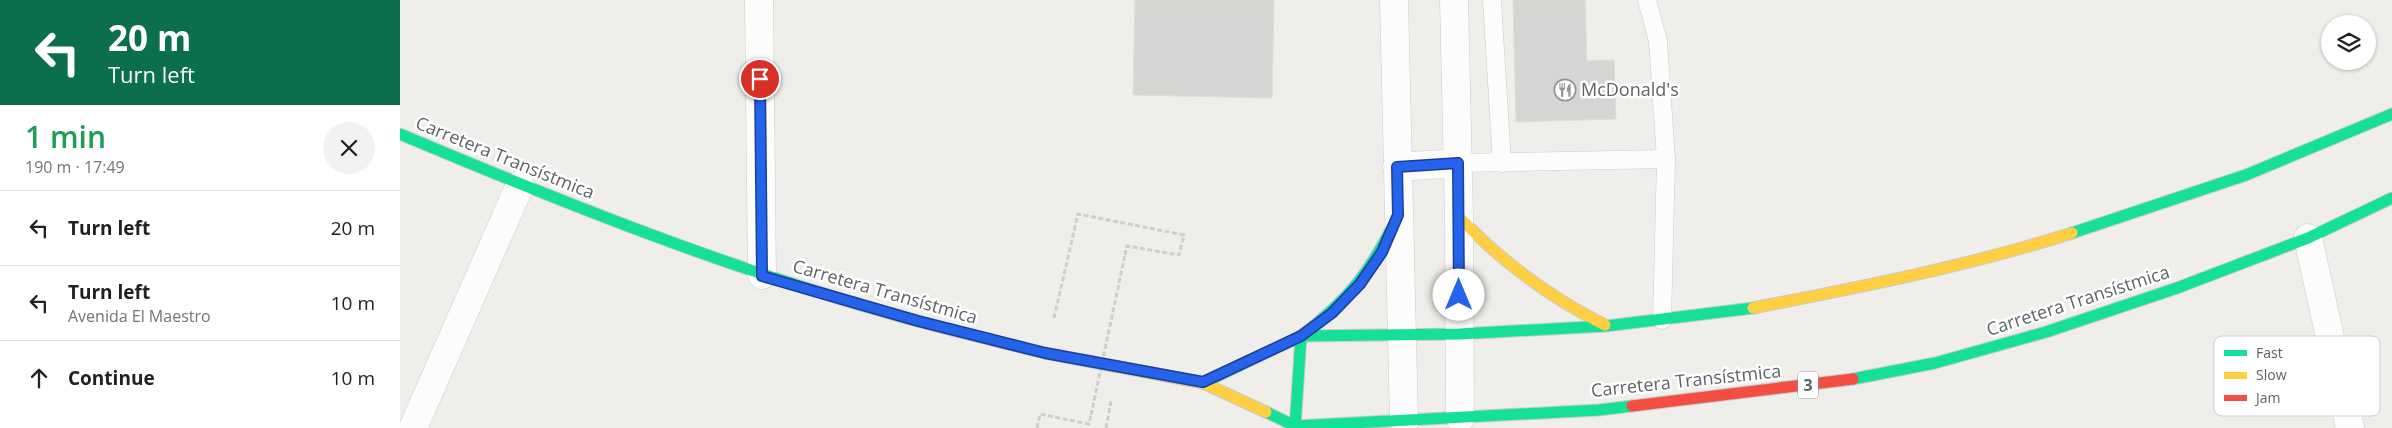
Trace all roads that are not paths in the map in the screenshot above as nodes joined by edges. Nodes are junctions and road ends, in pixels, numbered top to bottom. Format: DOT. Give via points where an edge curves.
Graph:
graph roads {
  1 [pos="759,0"];
  2 [pos="1394,0"];
  3 [pos="1454,0"];
  4 [pos="1492,0"];
  5 [pos="1647,0"];
  6 [pos="2392,114"];
  7 [pos="400,134"];
  8 [pos="1666,159"];
  9 [pos="1458,163"];
  10 [pos="1502,163"];
  11 [pos="1397,167"];
  12 [pos="520,184"];
  13 [pos="2392,198"];
  14 [pos="1398,215"];
  15 [pos="1459,218"];
  16 [pos="2308,238"];
  17 [pos="762,276"];
  18 [pos="1662,320"];
  19 [pos="1606,326"];
  20 [pos="1459,334"];
  21 [pos="1301,336"];
  22 [pos="1402,336"];
  23 [pos="2330,336"];
  24 [pos="1203,382"];
  25 [pos="1460,418"];
  26 [pos="1404,422"];
  27 [pos="1295,427"];
  28 [pos="412,428"];
  1 -- 17 [label="street"];
  2 -- 11 [label="street"];
  3 -- 9 [label="street"];
  4 -- 10 [label="lane"];
  5 -- 8 [label="lane" via="1658,41"];
  6 -- 18 [label="main road" via="2246,175 2014,251 1863,288 1731,312"];
  7 -- 12 [label="main road, Carretera Transístmica / 3"];
  8 -- 10 [label="lane"];
  8 -- 18 [label="lane"];
  9 -- 10 [label="lane"];
  9 -- 11 [label="street"];
  9 -- 15 [label="street"];
  11 -- 14 [label="street"];
  12 -- 17 [label="main road, Carretera Transístmica / 3"];
  12 -- 28 [label="street"];
  13 -- 16 [label="main road, Carretera Transístmica / 3"];
  14 -- 21 [label="main road" via="1382,252 1360,284 1332,313"];
  14 -- 22 [label="street"];
  15 -- 19 [label="main road" via="1484,245 1541,290"];
  15 -- 20 [label="street"];
  16 -- 23 [label="street"];
  16 -- 25 [label="main road, Carretera Transístmica / 3" via="2177,288 2055,329 1934,363 1830,383 1599,410"];
  17 -- 24 [label="main road, Carretera Transístmica / 3" via="1045,353"];
  18 -- 19 [label="main road"];
  19 -- 20 [label="main road"];
  20 -- 22 [label="main road"];
  20 -- 25 [label="street"];
  21 -- 22 [label="main road"];
  21 -- 24 [label="main road"];
  21 -- 27 [label="main road"];
  22 -- 26 [label="street"];
  24 -- 27 [label="main road, Carretera Transístmica / 3"];
  25 -- 26 [label="main road, Carretera Transístmica / 3"];
  26 -- 27 [label="main road, Carretera Transístmica / 3"];
}
